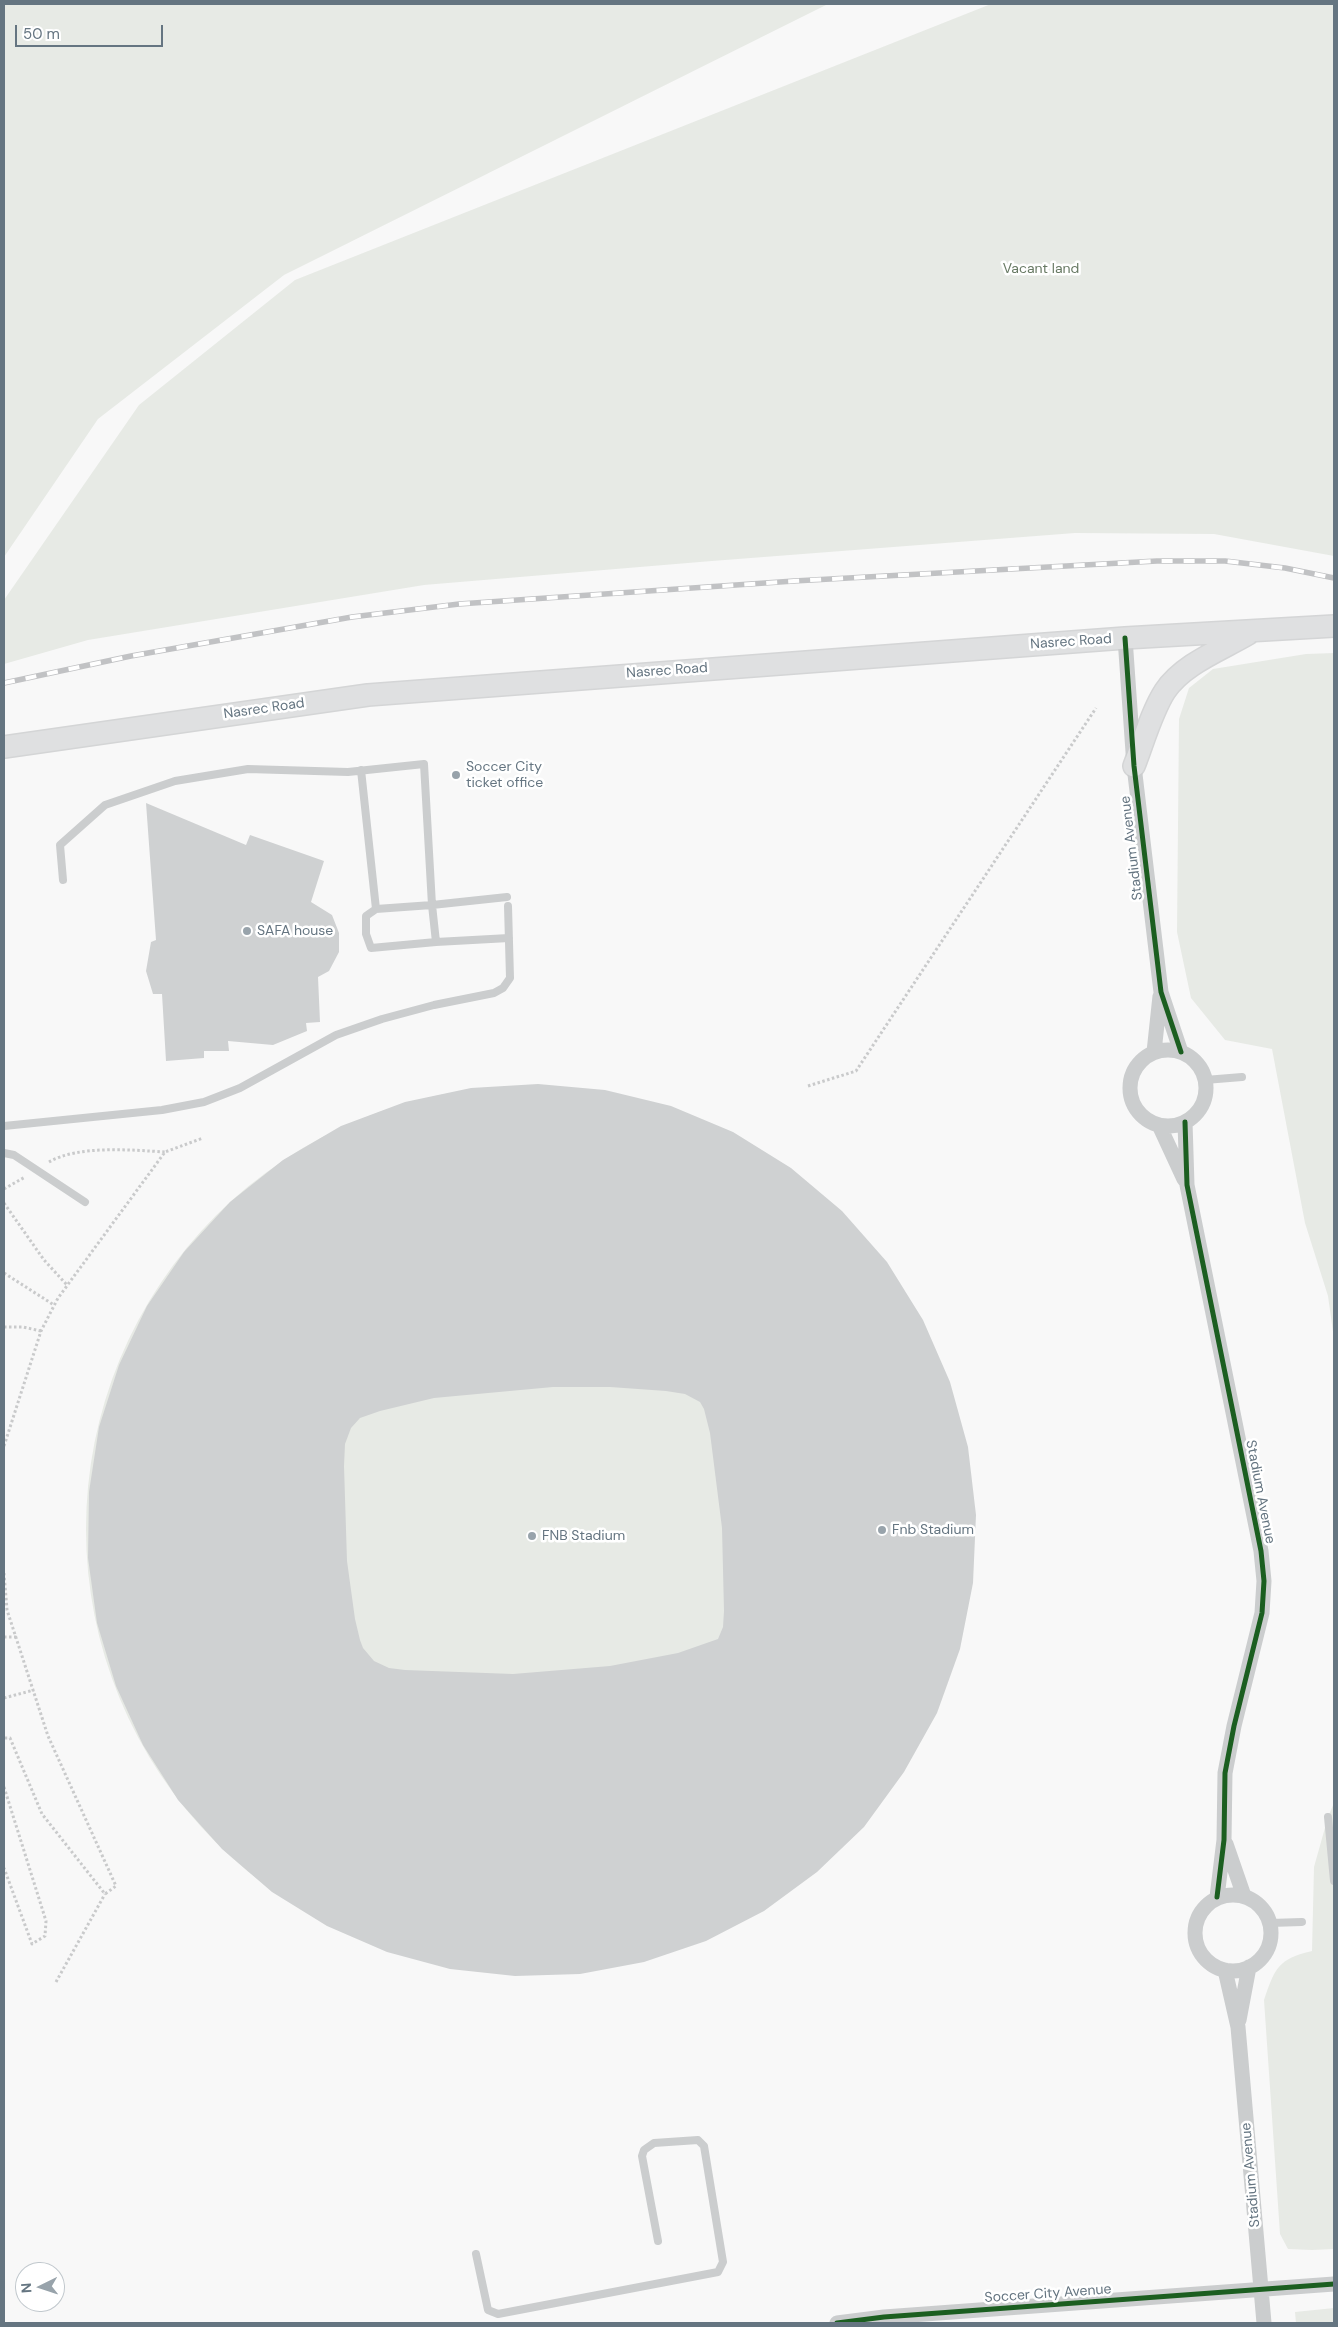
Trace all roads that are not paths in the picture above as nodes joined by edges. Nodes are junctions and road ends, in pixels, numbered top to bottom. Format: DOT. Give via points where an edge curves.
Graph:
graph roads {
  1 [pos="1334,626"];
  2 [pos="1252,631"];
  3 [pos="1125,638"];
  4 [pos="4,747"];
  5 [pos="1134,766"];
  6 [pos="361,770"];
  7 [pos="63,880"];
  8 [pos="432,905"];
  9 [pos="376,909"];
  10 [pos="510,938"];
  11 [pos="436,942"];
  12 [pos="1161,992"];
  13 [pos="1154,1052"];
  14 [pos="1180,1052"];
  15 [pos="1242,1077"];
  16 [pos="1205,1080"];
  17 [pos="1185,1122"];
  18 [pos="1159,1125"];
  19 [pos="4,1126"];
  20 [pos="4,1153"];
  21 [pos="1187,1185"];
  22 [pos="85,1202"];
  23 [pos="1328,1817"];
  24 [pos="1224,1840"];
  25 [pos="1334,1881"];
  26 [pos="1244,1896"];
  27 [pos="1217,1897"];
  28 [pos="1302,1922"];
  29 [pos="1270,1923"];
  30 [pos="1249,1968"];
  31 [pos="1225,1970"];
  32 [pos="1238,2027"];
  33 [pos="658,2241"];
  34 [pos="476,2254"];
  35 [pos="1334,2284"];
  36 [pos="1261,2291"];
  37 [pos="837,2323"];
  38 [pos="1264,2323"];
  1 -- 2 [label="main road, Nasrec Road"];
  2 -- 3 [label="main road, Nasrec Road"];
  2 -- 5 [label="main road" via="1187,669 1171,683 1162,697"];
  3 -- 4 [label="main road, Nasrec Road" via="368,694"];
  3 -- 5 [label="street, Stadium Avenue"];
  5 -- 12 [label="street, Stadium Avenue"];
  6 -- 7 [label="lane" via="248,769 175,781 105,805 60,845"];
  6 -- 8 [label="lane" via="424,764"];
  6 -- 9 [label="lane"];
  8 -- 9 [label="lane"];
  8 -- 10 [label="lane" via="507,901"];
  8 -- 11 [label="lane"];
  9 -- 11 [label="lane" via="366,916 366,934 371,948"];
  10 -- 11 [label="lane"];
  10 -- 19 [label="lane" via="510,978 503,988 382,1018 336,1035 222,1096 179,1108"];
  12 -- 13 [label="street, Stadium Avenue"];
  12 -- 14 [label="street, Stadium Avenue"];
  13 -- 14 [label="street"];
  13 -- 18 [label="street" via="1136,1068 1131,1091 1140,1112"];
  14 -- 16 [label="street" via="1196,1063"];
  15 -- 16 [label="lane"];
  16 -- 17 [label="street" via="1206,1093 1202,1104"];
  17 -- 18 [label="street"];
  17 -- 21 [label="street, Stadium Avenue"];
  18 -- 21 [label="street, Stadium Avenue"];
  20 -- 22 [label="lane" via="14,1155"];
  21 -- 24 [label="street, Stadium Avenue" via="1261,1551 1264,1581 1262,1613 1225,1773"];
  23 -- 25 [label="lane"];
  24 -- 26 [label="street, Stadium Avenue"];
  24 -- 27 [label="street, Stadium Avenue"];
  26 -- 27 [label="street" via="1230,1894"];
  26 -- 29 [label="street" via="1265,1911"];
  27 -- 31 [label="street" via="1202,1909 1194,1928 1194,1938 1204,1959"];
  28 -- 29 [label="lane"];
  29 -- 30 [label="street" via="1268,1949"];
  30 -- 31 [label="street"];
  30 -- 32 [label="street, Stadium Avenue"];
  31 -- 32 [label="street, Stadium Avenue"];
  32 -- 36 [label="street, Stadium Avenue"];
  33 -- 34 [label="lane" via="642,2156 644,2150 654,2143 698,2140 704,2146 720,2231 723,2262 718,2272 498,2314 488,2310"];
  35 -- 36 [label="street, Soccer City Avenue"];
  36 -- 37 [label="street, Soccer City Avenue"];
  36 -- 38 [label="street, Stadium Avenue"];
}
